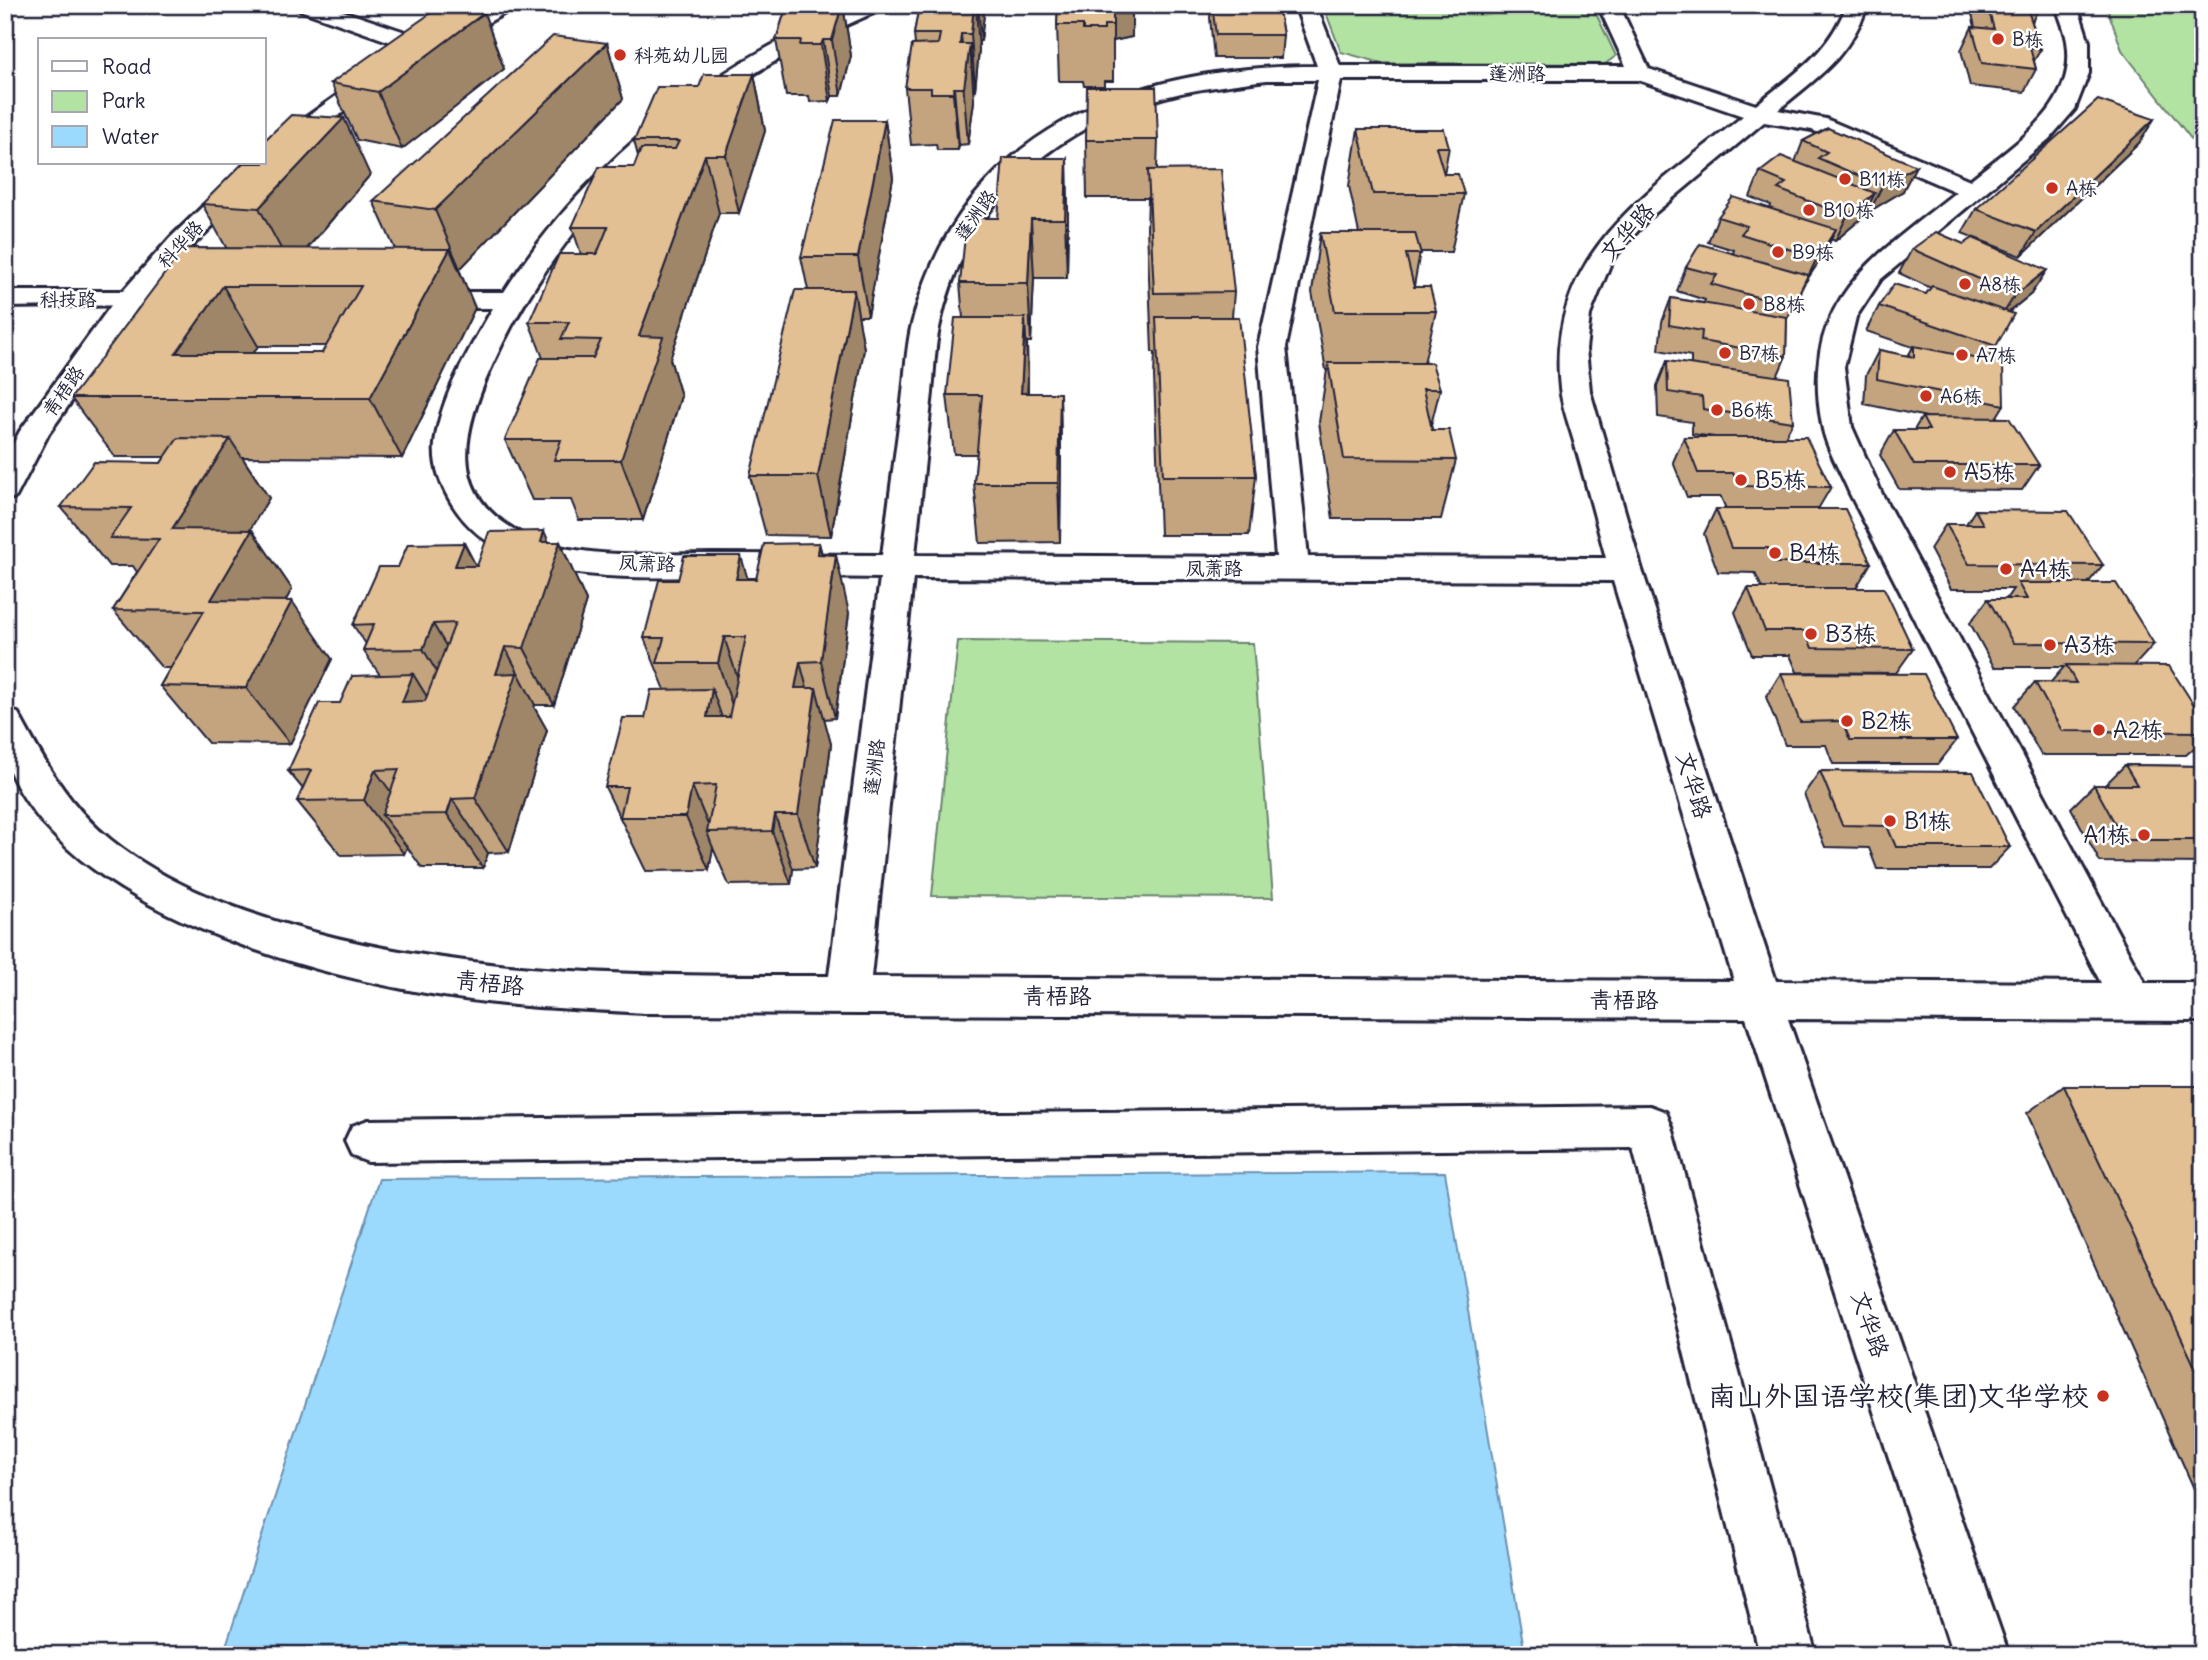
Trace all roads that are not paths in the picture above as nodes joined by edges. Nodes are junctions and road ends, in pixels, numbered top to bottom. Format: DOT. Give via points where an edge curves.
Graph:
graph roads {
  1 [pos="304,5"];
  2 [pos="509,5"];
  3 [pos="876,5"];
  4 [pos="1306,5"];
  5 [pos="1608,5"];
  6 [pos="1858,5"];
  7 [pos="2066,5"];
  8 [pos="427,47"];
  9 [pos="1331,73"];
  10 [pos="1640,73"];
  11 [pos="1761,114"];
  12 [pos="266,160"];
  13 [pos="261,164"];
  14 [pos="1973,190"];
  15 [pos="5,299"];
  16 [pos="130,299"];
  17 [pos="207,299"];
  18 [pos="386,300"];
  19 [pos="510,300"];
  20 [pos="5,490"];
  21 [pos="898,566"];
  22 [pos="1293,568"];
  23 [pos="1626,570"];
  24 [pos="5,723"];
  25 [pos="848,995"];
  26 [pos="1761,1000"];
  27 [pos="2133,1002"];
  28 [pos="2203,1002"];
  29 [pos="368,1142"];
  30 [pos="1788,1655"];
  31 [pos="1981,1655"];
  1 -- 8 [label="street"];
  2 -- 8 [label="street, 科华路"];
  3 -- 19 [label="street, 凤萧路" via="760,59 672,120 565,227"];
  4 -- 9 [label="street"];
  5 -- 10 [label="street"];
  6 -- 11 [label="street, 文华路" via="1846,35 1829,56"];
  7 -- 14 [label="street" via="2078,42 2078,74 2067,104 2042,134"];
  8 -- 12 [label="street, 科华路" via="328,111"];
  9 -- 10 [label="street, 蓬洲路"];
  9 -- 21 [label="street, 蓬洲路" via="1230,77 1148,93 1056,132 1009,168 979,203 936,282 925,328"];
  9 -- 22 [label="street" via="1272,347"];
  10 -- 11 [label="street, 蓬洲路"];
  11 -- 14 [label="street, 蓬洲路" via="1818,124"];
  11 -- 23 [label="street, 文华路" via="1618,234 1600,258 1576,315 1572,349 1575,391"];
  13 -- 16 [label="street, 科华路"];
  14 -- 27 [label="street" via="1871,274 1842,317 1830,367 1837,427 1866,494"];
  15 -- 16 [label="street, 科技路"];
  16 -- 17 [label="street, 科技路"];
  16 -- 20 [label="street, 青梧路" via="35,430"];
  18 -- 19 [label="street"];
  19 -- 21 [label="street, 凤萧路" via="462,401 450,451 461,491 472,510 496,533 527,548 586,560 659,565"];
  21 -- 22 [label="street, 凤萧路"];
  21 -- 25 [label="street, 蓬洲路"];
  22 -- 23 [label="street, 凤萧路"];
  23 -- 26 [label="street, 文华路"];
  24 -- 25 [label="street, 青梧路" via="25,764 64,820 118,869 187,906 261,933 350,958 466,980 644,994"];
  25 -- 26 [label="street, 青梧路"];
  26 -- 27 [label="street, 青梧路"];
  26 -- 31 [label="street, 文华路"];
  27 -- 28 [label="street, 青梧路"];
  29 -- 30 [label="street" via="1650,1127"];
}
